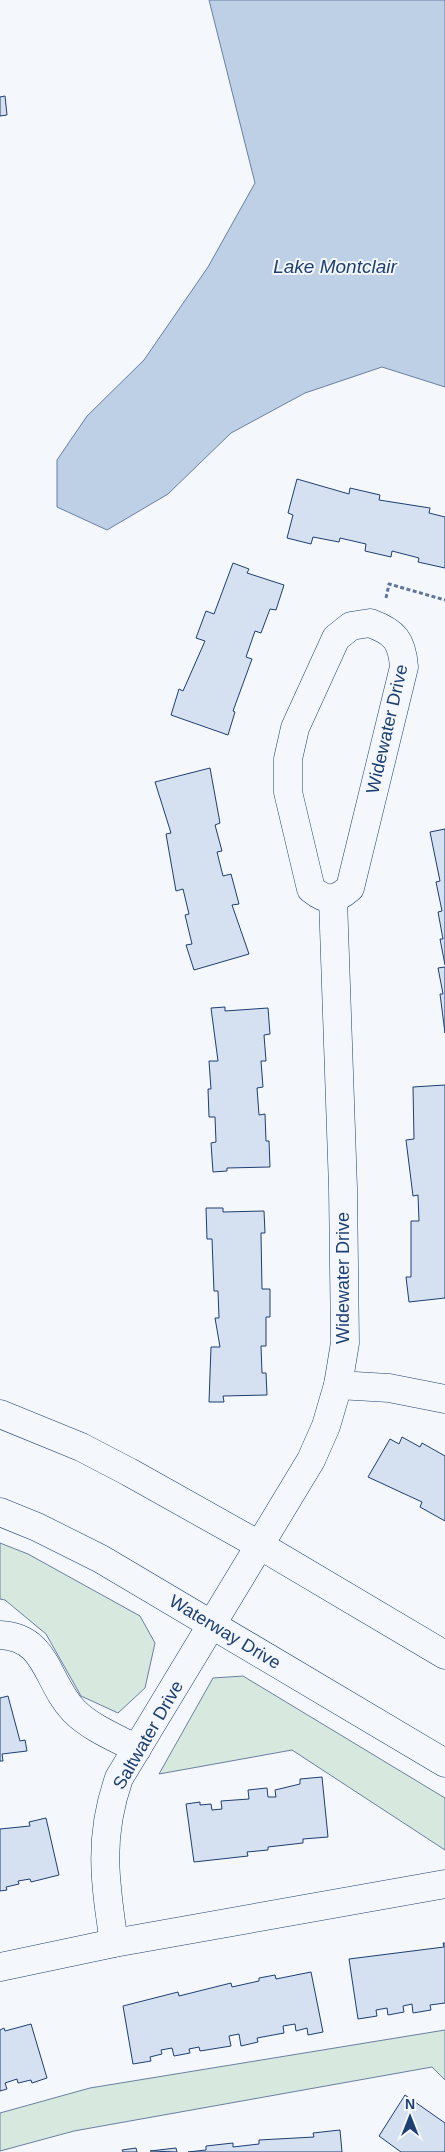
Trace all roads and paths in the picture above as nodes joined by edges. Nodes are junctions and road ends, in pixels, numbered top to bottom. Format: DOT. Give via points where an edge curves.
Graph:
graph roads {
  1 [pos="445,600"];
  2 [pos="379,626"];
  3 [pos="333,899"];
  4 [pos="338,1385"];
  5 [pos="445,1399"];
  6 [pos="0,1414"];
  7 [pos="0,1512"];
  8 [pos="261,1546"];
  9 [pos="213,1625"];
  10 [pos="0,1634"];
  11 [pos="445,1655"];
  12 [pos="137,1749"];
  13 [pos="445,1763"];
  14 [pos="445,1884"];
  15 [pos="114,1943"];
  16 [pos="0,1967"];
  1 -- 2 [label="path" via="389,584"];
  2 -- 3 [label="street, Widewater Drive" via="397,639 403,651 404,667 350,888"];
  2 -- 3 [label="street" via="351,626 336,638 295,728 288,759 288,792 311,889 321,897"];
  3 -- 4 [label="street, Widewater Drive" via="345,1343"];
  4 -- 5 [label="street" via="389,1388"];
  4 -- 8 [label="street, Widewater Drive" via="326,1426 311,1460"];
  6 -- 8 [label="street" via="97,1456"];
  7 -- 9 [label="street, Waterway Drive" via="101,1559"];
  8 -- 9 [label="street, Widewater Drive"];
  8 -- 11 [label="street"];
  9 -- 12 [label="street, Saltwater Drive"];
  9 -- 13 [label="street, Waterway Drive"];
  10 -- 12 [label="street" via="26,1641 40,1653 56,1689 75,1712 98,1729"];
  12 -- 15 [label="street, Saltwater Drive" via="119,1778 105,1833 104,1873"];
  14 -- 15 [label="street"];
  15 -- 16 [label="street"];
}
